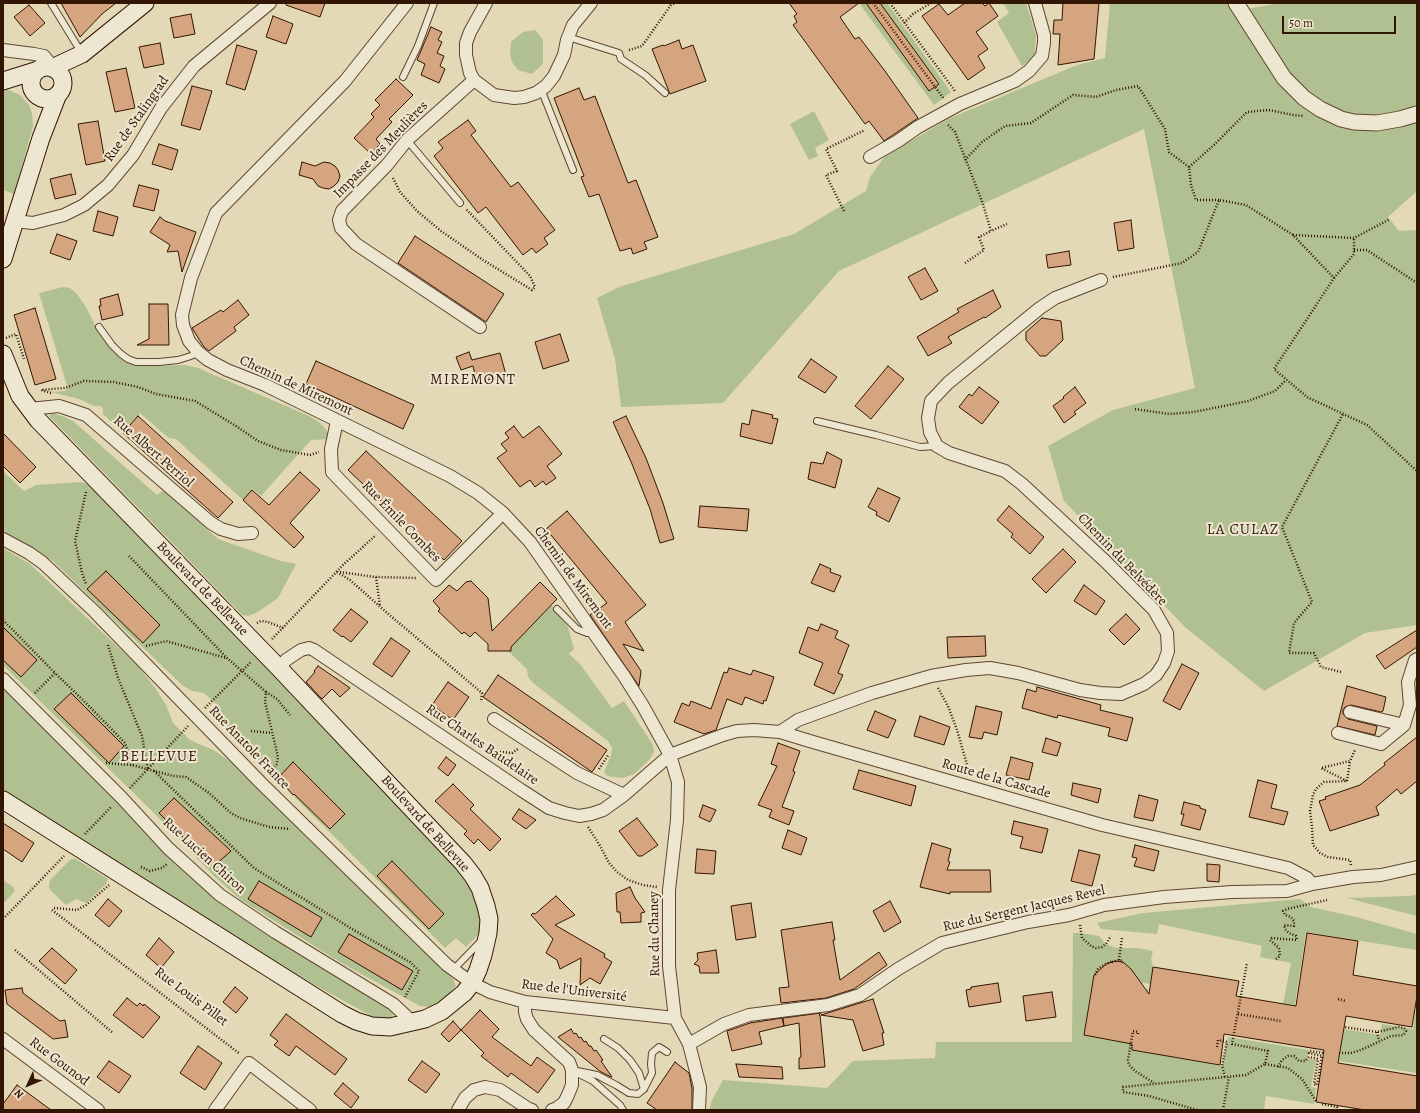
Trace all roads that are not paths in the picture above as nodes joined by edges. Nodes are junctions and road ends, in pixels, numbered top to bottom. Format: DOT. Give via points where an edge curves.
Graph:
graph roads {
  1 [pos="51,3"];
  2 [pos="145,3"];
  3 [pos="270,3"];
  4 [pos="407,3"];
  5 [pos="434,3"];
  6 [pos="486,3"];
  7 [pos="591,3"];
  8 [pos="1035,3"];
  9 [pos="1236,3"];
  10 [pos="568,38"];
  11 [pos="3,50"];
  12 [pos="82,54"];
  13 [pos="46,69"];
  14 [pos="403,77"];
  15 [pos="474,80"];
  16 [pos="6,81"];
  17 [pos="60,89"];
  18 [pos="541,90"];
  19 [pos="665,93"];
  20 [pos="37,95"];
  21 [pos="1417,114"];
  22 [pos="41,138"];
  23 [pos="407,140"];
  24 [pos="870,157"];
  25 [pos="573,170"];
  26 [pos="460,203"];
  27 [pos="14,221"];
  28 [pos="3,259"];
  29 [pos="1101,280"];
  30 [pos="99,327"];
  31 [pos="480,327"];
  32 [pos="198,352"];
  33 [pos="3,354"];
  34 [pos="29,409"];
  35 [pos="337,420"];
  36 [pos="817,421"];
  37 [pos="937,446"];
  38 [pos="503,513"];
  39 [pos="252,533"];
  40 [pos="3,539"];
  41 [pos="557,609"];
  42 [pos="594,632"];
  43 [pos="1417,659"];
  44 [pos="280,668"];
  45 [pos="3,679"];
  46 [pos="1350,712"];
  47 [pos="494,719"];
  48 [pos="1404,725"];
  49 [pos="780,732"];
  50 [pos="1338,733"];
  51 [pos="670,755"];
  52 [pos="624,794"];
  53 [pos="3,800"];
  54 [pos="1417,867"];
  55 [pos="1312,884"];
  56 [pos="488,934"];
  57 [pos="454,969"];
  58 [pos="472,983"];
  59 [pos="525,1002"];
  60 [pos="675,1018"];
  61 [pos="409,1023"];
  62 [pos="3,1039"];
  63 [pos="604,1039"];
  64 [pos="689,1044"];
  65 [pos="667,1052"];
  66 [pos="572,1070"];
  67 [pos="644,1089"];
  68 [pos="98,1110"];
  69 [pos="215,1110"];
  70 [pos="310,1110"];
  71 [pos="458,1110"];
  72 [pos="532,1110"];
  73 [pos="552,1110"];
  74 [pos="623,1110"];
  75 [pos="699,1110"];
  1 -- 12 [label="lane"];
  2 -- 12 [label="main road"];
  3 -- 27 [label="street, Rue de Stalingrad" via="194,66 161,108 133,155 108,185 84,205 64,215 33,223"];
  4 -- 32 [label="street, Chemin de Miremont" via="345,81 216,213 191,278 182,315 189,341"];
  5 -- 14 [label="lane"];
  6 -- 15 [label="street" via="466,43 466,55"];
  7 -- 10 [label="street" via="573,25"];
  8 -- 24 [label="street" via="1044,43 1042,56 1029,71 1015,81 957,106 918,127"];
  9 -- 21 [label="street" via="1284,78 1304,98 1320,109 1354,122 1377,123"];
  10 -- 18 [label="street" via="558,69"];
  10 -- 19 [label="lane" via="619,54 621,59 645,75"];
  11 -- 13 [label="street" via="44,56 48,61"];
  12 -- 13 [label="main road"];
  12 -- 17 [label="main road"];
  13 -- 16 [label="main road"];
  13 -- 17 [label="main road" via="60,75"];
  13 -- 20 [label="main road" via="34,73 30,82"];
  15 -- 18 [label="street" via="494,95 506,97 524,97"];
  15 -- 23 [label="street, Impasse des Meulières"];
  16 -- 20 [label="main road" via="26,86"];
  17 -- 20 [label="main road" via="50,99"];
  17 -- 22 [label="main road"];
  18 -- 25 [label="lane"];
  20 -- 22 [label="main road"];
  22 -- 27 [label="main road"];
  23 -- 26 [label="lane"];
  23 -- 31 [label="street, Impasse des Meulières" via="388,165 342,211 339,220 341,228 356,244"];
  27 -- 28 [label="main road"];
  29 -- 37 [label="street" via="1055,298 1040,308 948,383 931,401 928,418 930,432"];
  30 -- 32 [label="lane" via="121,354 136,362 178,360"];
  32 -- 35 [label="street, Chemin de Miremont" via="227,370 265,385"];
  33 -- 34 [label="main road, Boulevard de Bellevue" via="20,396"];
  34 -- 39 [label="street, Rue Albert Perriol" via="59,406 86,415 212,523 221,529 238,534"];
  34 -- 44 [label="main road, Boulevard de Bellevue"];
  35 -- 38 [label="street, Chemin de Miremont" via="450,476 478,493"];
  35 -- 38 [label="street, Rue Émile Combes" via="331,449 332,472 436,580"];
  36 -- 37 [label="lane" via="920,447"];
  37 -- 49 [label="street, Chemin du Belvédère" via="949,453 1005,471 1038,498 1105,561 1154,610 1167,633 1168,651 1164,663 1156,675 1144,684 1121,694 1080,690 990,668 931,676 872,693 798,720"];
  38 -- 42 [label="street, Chemin de Miremont" via="530,542"];
  40 -- 57 [label="street, Rue Anatole France" via="43,563 95,612 260,782"];
  41 -- 42 [label="lane" via="577,629 587,633"];
  42 -- 51 [label="street, Chemin de Miremont" via="643,706"];
  43 -- 48 [label="street" via="1408,682 1410,705"];
  44 -- 52 [label="street, Rue Charles Baudelaire" via="286,660 301,650 314,650 549,808 565,814 578,816 603,810"];
  44 -- 56 [label="main road, Boulevard de Bellevue" via="463,863 480,888 489,919"];
  45 -- 61 [label="street, Rue Lucien Chiron" via="168,848 220,895 393,1004 407,1016"];
  46 -- 48 [label="street"];
  47 -- 52 [label="street" via="578,774"];
  48 -- 50 [label="street" via="1381,744"];
  49 -- 51 [label="street, Route de la Cascade" via="737,731"];
  49 -- 55 [label="street, Route de la Cascade" via="1102,825 1288,868 1307,878"];
  51 -- 52 [label="street, Rue Charles Baudelaire"];
  51 -- 60 [label="street, Rue du Chaney" via="678,782 677,820 669,888 669,966"];
  53 -- 61 [label="main road, Boulevard de Bellevue" via="342,1014 372,1026 390,1027"];
  54 -- 55 [label="street, Rue du Sergent Jacques Revel" via="1381,875"];
  55 -- 64 [label="street, Rue du Sergent Jacques Revel" via="1287,891 1164,897 1104,905 942,943 860,995 828,1005 749,1015 724,1024"];
  56 -- 57 [label="lane"];
  56 -- 58 [label="main road, Boulevard de Bellevue" via="484,955"];
  57 -- 58 [label="street, Rue Anatole France"];
  58 -- 59 [label="street, Rue de l'Université" via="490,992"];
  58 -- 61 [label="main road, Boulevard de Bellevue" via="464,993 442,1010 425,1019"];
  59 -- 60 [label="street, Rue de l'Université"];
  59 -- 66 [label="street" via="526,1019 534,1030 569,1062"];
  60 -- 64 [label="street, Rue du Chaney"];
  62 -- 68 [label="street, Rue Gounod"];
  63 -- 67 [label="lane" via="630,1060 639,1073"];
  64 -- 75 [label="street, Rue du Chaney" via="700,1087"];
  65 -- 67 [label="lane" via="658,1047 652,1053 652,1073"];
  66 -- 67 [label="lane" via="597,1075 629,1093 638,1094"];
  66 -- 73 [label="street" via="572,1085 564,1103"];
  66 -- 74 [label="lane" via="593,1081"];
  69 -- 70 [label="street" via="249,1063"];
  71 -- 72 [label="street" via="465,1098 474,1090 485,1087 500,1090"];
}
